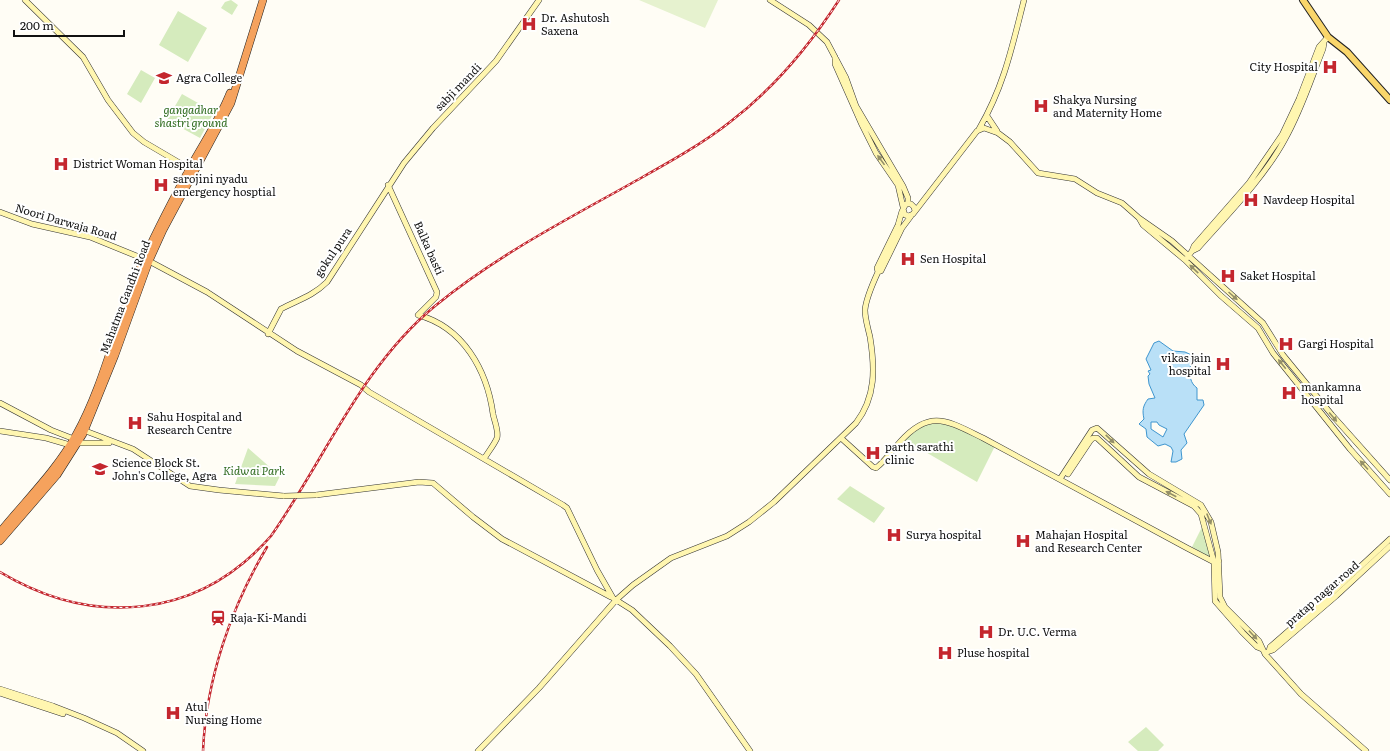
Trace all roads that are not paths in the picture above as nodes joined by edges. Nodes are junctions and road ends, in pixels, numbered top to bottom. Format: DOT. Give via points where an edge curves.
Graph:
graph roads {
  1 [pos="25,0"];
  2 [pos="258,0"];
  3 [pos="263,0"];
  4 [pos="539,0"];
  5 [pos="770,0"];
  6 [pos="1024,0"];
  7 [pos="1303,0"];
  8 [pos="1328,37"];
  9 [pos="835,57"];
  10 [pos="1390,100"];
  11 [pos="987,116"];
  12 [pos="979,129"];
  13 [pos="998,133"];
  14 [pos="190,169"];
  15 [pos="388,185"];
  16 [pos="924,200"];
  17 [pos="910,205"];
  18 [pos="903,209"];
  19 [pos="915,211"];
  20 [pos="0,212"];
  21 [pos="911,216"];
  22 [pos="1139,218"];
  23 [pos="1191,254"];
  24 [pos="147,259"];
  25 [pos="1184,260"];
  26 [pos="878,272"];
  27 [pos="268,334"];
  28 [pos="0,403"];
  29 [pos="82,430"];
  30 [pos="0,431"];
  31 [pos="58,432"];
  32 [pos="840,438"];
  33 [pos="56,441"];
  34 [pos="74,442"];
  35 [pos="114,443"];
  36 [pos="484,459"];
  37 [pos="1061,480"];
  38 [pos="1390,480"];
  39 [pos="1390,494"];
  40 [pos="0,538"];
  41 [pos="1390,538"];
  42 [pos="1390,546"];
  43 [pos="1216,561"];
  44 [pos="614,599"];
  45 [pos="1265,651"];
  46 [pos="0,689"];
  47 [pos="0,693"];
  48 [pos="24,699"];
  49 [pos="143,751"];
  50 [pos="478,751"];
  51 [pos="750,751"];
  52 [pos="1366,751"];
  1 -- 14 [label="street" via="83,57 133,133"];
  2 -- 14 [label="highway, Mahatma Gandhi Road" via="230,93 220,117"];
  3 -- 24 [label="highway, Mahatma Gandhi Road" via="231,103"];
  4 -- 15 [label="street, sabji mandi" via="496,61 421,142"];
  5 -- 9 [label="street" via="820,34"];
  6 -- 11 [label="street" via="1003,81"];
  7 -- 8 [label="main road"];
  8 -- 10 [label="main road" via="1350,56"];
  8 -- 23 [label="street" via="1282,144 1252,185"];
  9 -- 17 [label="street" via="856,106 903,186"];
  18 -- 9 [label="street, one-way" via="898,184 876,153 862,125 835,64"];
  11 -- 12 [label="street"];
  11 -- 13 [label="street"];
  12 -- 13 [label="street"];
  12 -- 16 [label="street"];
  13 -- 22 [label="street" via="1010,142 1038,173 1077,180 1097,193 1122,203"];
  14 -- 24 [label="highway, Mahatma Gandhi Road"];
  15 -- 27 [label="street, gokul pura" via="327,282 313,294 280,309"];
  15 -- 36 [label="street, Balka basti" via="437,292 436,297 418,315 458,337 468,348 484,378 492,404 497,436"];
  16 -- 17 [label="street"];
  16 -- 19 [label="street"];
  17 -- 18 [label="street"];
  17 -- 19 [label="street"];
  18 -- 21 [label="street" via="905,215"];
  18 -- 26 [label="street" via="877,268"];
  19 -- 21 [label="street"];
  20 -- 24 [label="street, Noori Darwaja Road" via="32,224 90,237"];
  21 -- 26 [label="street"];
  22 -- 23 [label="street"];
  22 -- 25 [label="street" via="1143,226"];
  23 -- 25 [label="street"];
  23 -- 38 [label="street, one-way" via="1263,323 1283,355 1332,416"];
  24 -- 27 [label="street, Noori Darwaja Road" via="207,292"];
  24 -- 29 [label="highway, Mahatma Gandhi Road" via="115,355"];
  39 -- 25 [label="street, one-way" via="1315,406 1273,353 1258,328"];
  26 -- 32 [label="street" via="865,309 874,374 872,386 866,408 856,423"];
  27 -- 36 [label="street, Noori Darwaja Road" via="361,385"];
  28 -- 31 [label="street"];
  29 -- 34 [label="highway, Mahatma Gandhi Road"];
  29 -- 35 [label="street"];
  30 -- 33 [label="street"];
  31 -- 33 [label="street"];
  31 -- 34 [label="street"];
  32 -- 37 [label="street" via="876,468 905,436 921,424 940,420 983,438"];
  32 -- 44 [label="street" via="774,502 749,522 727,536 671,558"];
  33 -- 34 [label="street"];
  34 -- 35 [label="street"];
  34 -- 40 [label="highway, Mahatma Gandhi Road" via="57,475"];
  35 -- 44 [label="street, bridge" via="134,449 190,486 219,490 284,496 316,495 419,482 433,483 502,539"];
  36 -- 44 [label="street, Noori Darwaja Road" via="565,506"];
  37 -- 43 [label="street"];
  43 -- 37 [label="street, one-way" via="1203,521 1196,509 1139,477 1097,438 1090,441"];
  37 -- 43 [label="street, one-way" via="1092,430 1097,428 1149,474 1201,505 1211,522"];
  41 -- 45 [label="street"];
  42 -- 45 [label="street, pratap nagar road" via="1273,650"];
  43 -- 45 [label="street" via="1221,601 1259,640"];
  44 -- 50 [label="street" via="539,688"];
  44 -- 51 [label="street" via="632,610 696,674"];
  45 -- 52 [label="street" via="1301,694"];
  46 -- 48 [label="street"];
  47 -- 48 [label="street"];
  48 -- 49 [label="street" via="83,721 89,720"];
}
